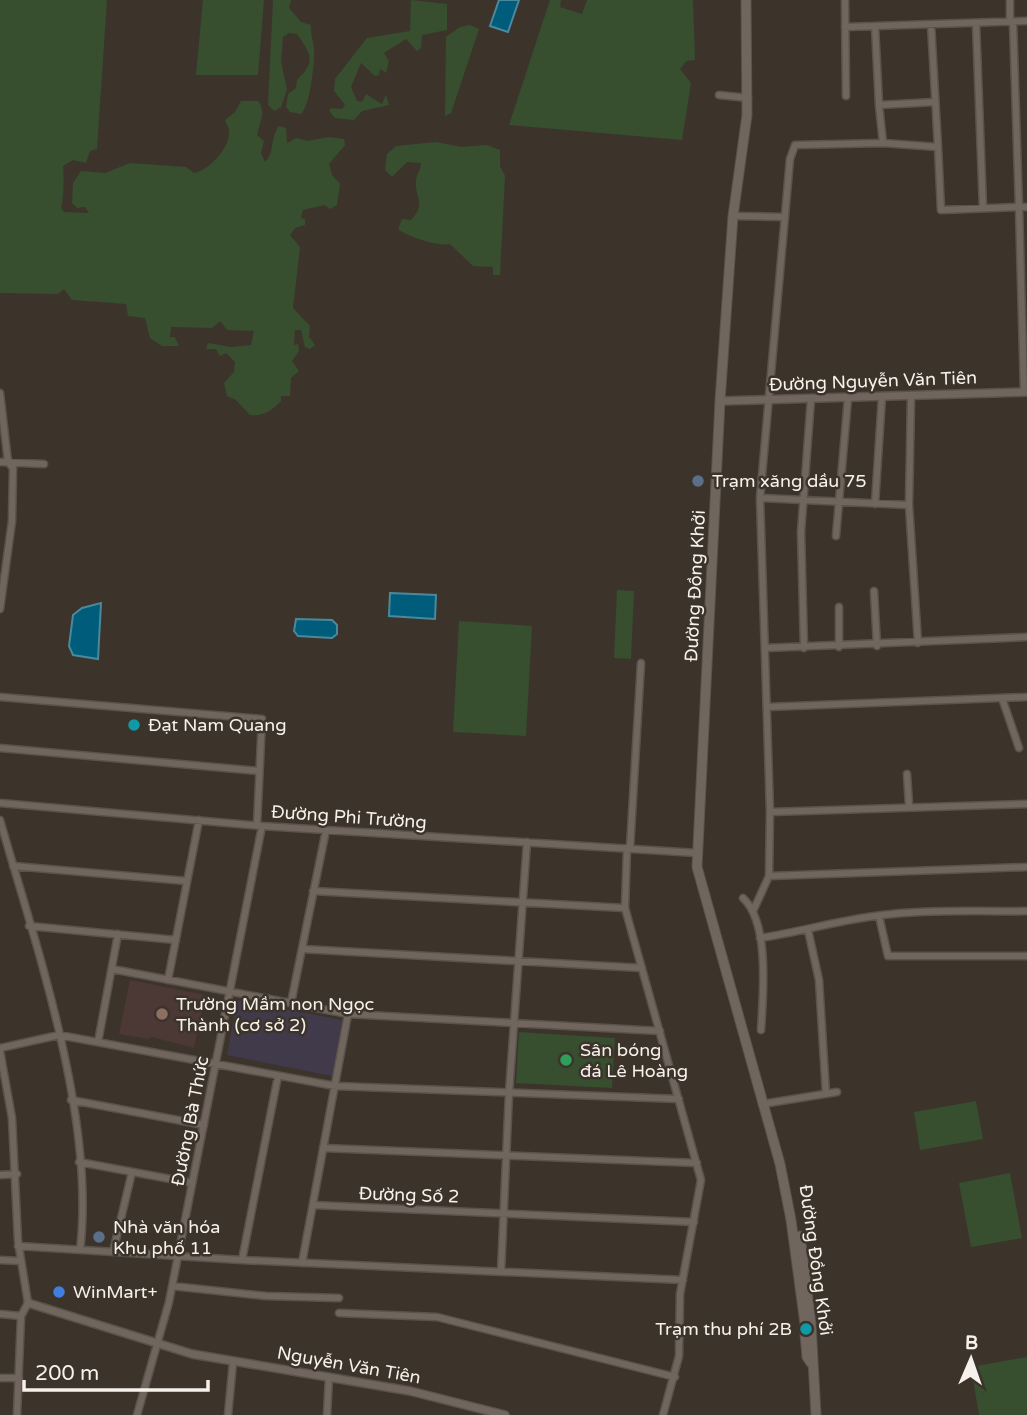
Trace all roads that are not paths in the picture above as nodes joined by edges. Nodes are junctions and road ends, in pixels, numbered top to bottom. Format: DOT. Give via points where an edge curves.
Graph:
graph roads {
  1 [pos="746,0"];
  2 [pos="845,0"];
  3 [pos="1010,0"];
  4 [pos="1027,21"];
  5 [pos="1011,22"];
  6 [pos="976,23"];
  7 [pos="931,24"];
  8 [pos="876,26"];
  9 [pos="845,27"];
  10 [pos="719,95"];
  11 [pos="846,96"];
  12 [pos="748,98"];
  13 [pos="935,102"];
  14 [pos="879,105"];
  15 [pos="883,143"];
  16 [pos="938,146"];
  17 [pos="1023,207"];
  18 [pos="983,208"];
  19 [pos="733,216"];
  20 [pos="785,217"];
  21 [pos="1023,250"];
  22 [pos="1025,392"];
  23 [pos="0,393"];
  24 [pos="882,397"];
  25 [pos="911,397"];
  26 [pos="848,398"];
  27 [pos="811,399"];
  28 [pos="770,400"];
  29 [pos="720,401"];
  30 [pos="4,462"];
  31 [pos="44,464"];
  32 [pos="760,498"];
  33 [pos="803,501"];
  34 [pos="838,503"];
  35 [pos="875,504"];
  36 [pos="909,505"];
  37 [pos="836,536"];
  38 [pos="4,558"];
  39 [pos="874,591"];
  40 [pos="839,607"];
  41 [pos="0,609"];
  42 [pos="1027,637"];
  43 [pos="918,643"];
  44 [pos="877,646"];
  45 [pos="839,647"];
  46 [pos="765,648"];
  47 [pos="804,648"];
  48 [pos="641,663"];
  49 [pos="0,697"];
  50 [pos="1002,698"];
  51 [pos="1027,698"];
  52 [pos="766,707"];
  53 [pos="0,748"];
  54 [pos="1019,748"];
  55 [pos="259,771"];
  56 [pos="907,774"];
  57 [pos="0,803"];
  58 [pos="1027,804"];
  59 [pos="909,805"];
  60 [pos="770,812"];
  61 [pos="0,820"];
  62 [pos="200,820"];
  63 [pos="260,825"];
  64 [pos="326,830"];
  65 [pos="527,842"];
  66 [pos="629,848"];
  67 [pos="697,853"];
  68 [pos="13,866"];
  69 [pos="1027,867"];
  70 [pos="769,876"];
  71 [pos="187,881"];
  72 [pos="313,891"];
  73 [pos="743,898"];
  74 [pos="523,903"];
  75 [pos="625,908"];
  76 [pos="754,909"];
  77 [pos="1027,911"];
  78 [pos="879,916"];
  79 [pos="29,926"];
  80 [pos="808,930"];
  81 [pos="118,934"];
  82 [pos="760,938"];
  83 [pos="176,940"];
  84 [pos="302,949"];
  85 [pos="1027,956"];
  86 [pos="519,961"];
  87 [pos="642,968"];
  88 [pos="112,969"];
  89 [pos="168,980"];
  90 [pos="230,992"];
  91 [pos="291,1003"];
  92 [pos="348,1014"];
  93 [pos="514,1023"];
  94 [pos="761,1030"];
  95 [pos="660,1031"];
  96 [pos="59,1035"];
  97 [pos="98,1042"];
  98 [pos="0,1050"];
  99 [pos="216,1064"];
  100 [pos="278,1076"];
  101 [pos="335,1086"];
  102 [pos="4,1087"];
  103 [pos="837,1092"];
  104 [pos="509,1093"];
  105 [pos="826,1094"];
  106 [pos="679,1099"];
  107 [pos="71,1100"];
  108 [pos="762,1104"];
  109 [pos="204,1125"];
  110 [pos="323,1148"];
  111 [pos="506,1155"];
  112 [pos="79,1162"];
  113 [pos="697,1163"];
  114 [pos="780,1164"];
  115 [pos="132,1172"];
  116 [pos="17,1174"];
  117 [pos="0,1175"];
  118 [pos="192,1183"];
  119 [pos="313,1205"];
  120 [pos="504,1213"];
  121 [pos="694,1222"];
  122 [pos="18,1246"];
  123 [pos="80,1250"];
  124 [pos="113,1252"];
  125 [pos="178,1257"];
  126 [pos="0,1260"];
  127 [pos="242,1260"];
  128 [pos="20,1261"];
  129 [pos="302,1263"];
  130 [pos="501,1272"];
  131 [pos="683,1280"];
  132 [pos="172,1286"];
  133 [pos="339,1298"];
  134 [pos="28,1303"];
  135 [pos="339,1313"];
  136 [pos="0,1314"];
  137 [pos="21,1316"];
  138 [pos="159,1346"];
  139 [pos="233,1362"];
  140 [pos="811,1363"];
  141 [pos="329,1377"];
  142 [pos="676,1377"];
  143 [pos="0,1378"];
  144 [pos="19,1378"];
  145 [pos="18,1415"];
  146 [pos="137,1415"];
  147 [pos="228,1415"];
  148 [pos="327,1415"];
  149 [pos="505,1415"];
  150 [pos="663,1415"];
  151 [pos="816,1415"];
  1 -- 12 [label="main road, Đường Đồng Khởi"];
  2 -- 9 [label="street"];
  3 -- 5 [label="street"];
  4 -- 5 [label="street"];
  5 -- 6 [label="street"];
  5 -- 17 [label="street"];
  6 -- 7 [label="street"];
  6 -- 18 [label="street"];
  7 -- 8 [label="street"];
  7 -- 13 [label="street"];
  8 -- 9 [label="street"];
  8 -- 14 [label="street"];
  9 -- 11 [label="street"];
  10 -- 12 [label="street"];
  12 -- 19 [label="main road, Đường Đồng Khởi"];
  13 -- 14 [label="street"];
  13 -- 16 [label="street"];
  14 -- 15 [label="street"];
  15 -- 16 [label="street"];
  15 -- 20 [label="street" via="795,145"];
  16 -- 18 [label="street" via="941,210"];
  17 -- 18 [label="street"];
  17 -- 21 [label="street"];
  19 -- 20 [label="street"];
  19 -- 29 [label="main road, Đường Đồng Khởi"];
  20 -- 28 [label="street"];
  21 -- 22 [label="street"];
  22 -- 25 [label="street, Đường Nguyễn Văn Tiên"];
  23 -- 30 [label="street"];
  24 -- 25 [label="street, Đường Nguyễn Văn Tiên"];
  24 -- 26 [label="street, Đường Nguyễn Văn Tiên"];
  24 -- 35 [label="street"];
  25 -- 36 [label="street"];
  26 -- 27 [label="street, Đường Nguyễn Văn Tiên"];
  26 -- 34 [label="street"];
  27 -- 28 [label="street, Đường Nguyễn Văn Tiên"];
  27 -- 33 [label="street"];
  28 -- 29 [label="street, Đường Nguyễn Văn Tiên"];
  28 -- 32 [label="street"];
  29 -- 67 [label="main road, Đường Đồng Khởi"];
  30 -- 31 [label="street"];
  30 -- 38 [label="street" via="13,468"];
  32 -- 33 [label="street"];
  32 -- 46 [label="street"];
  33 -- 34 [label="street"];
  33 -- 47 [label="street"];
  34 -- 35 [label="street"];
  34 -- 37 [label="street"];
  35 -- 36 [label="street"];
  36 -- 43 [label="street"];
  38 -- 41 [label="street"];
  39 -- 44 [label="street"];
  40 -- 45 [label="street"];
  42 -- 43 [label="street"];
  43 -- 44 [label="street"];
  44 -- 45 [label="street"];
  45 -- 47 [label="street"];
  46 -- 47 [label="street"];
  46 -- 52 [label="street"];
  48 -- 66 [label="street"];
  49 -- 55 [label="street, Đường Bà Thức" via="262,719"];
  50 -- 51 [label="street"];
  50 -- 52 [label="street"];
  50 -- 54 [label="street"];
  52 -- 60 [label="street"];
  53 -- 55 [label="street"];
  55 -- 63 [label="street, Đường Bà Thức"];
  56 -- 59 [label="street"];
  57 -- 62 [label="street, Đường Phi Trường"];
  58 -- 59 [label="street"];
  59 -- 60 [label="street"];
  60 -- 70 [label="street"];
  61 -- 68 [label="street"];
  62 -- 63 [label="street, Đường Phi Trường"];
  62 -- 71 [label="street"];
  63 -- 64 [label="street, Đường Phi Trường"];
  63 -- 90 [label="street, Đường Bà Thức"];
  64 -- 65 [label="street, Đường Phi Trường"];
  64 -- 72 [label="street"];
  65 -- 66 [label="street, Đường Phi Trường"];
  65 -- 74 [label="street"];
  66 -- 67 [label="street, Đường Phi Trường"];
  66 -- 75 [label="street"];
  67 -- 108 [label="main road, Đường Đồng Khởi" via="700,883"];
  68 -- 71 [label="street"];
  68 -- 79 [label="street"];
  69 -- 70 [label="street"];
  70 -- 76 [label="street"];
  71 -- 83 [label="street"];
  72 -- 74 [label="street"];
  72 -- 84 [label="street"];
  73 -- 76 [label="street"];
  74 -- 75 [label="street"];
  74 -- 86 [label="street"];
  75 -- 87 [label="street"];
  76 -- 82 [label="street"];
  77 -- 78 [label="street"];
  78 -- 80 [label="street" via="818,924"];
  78 -- 85 [label="street" via="890,956"];
  79 -- 81 [label="street"];
  79 -- 96 [label="street"];
  80 -- 82 [label="street"];
  80 -- 105 [label="street" via="819,980"];
  81 -- 83 [label="street"];
  81 -- 88 [label="street"];
  82 -- 94 [label="street"];
  83 -- 89 [label="street"];
  84 -- 86 [label="street"];
  84 -- 91 [label="street"];
  86 -- 87 [label="street"];
  86 -- 93 [label="street"];
  87 -- 95 [label="street"];
  88 -- 89 [label="street"];
  88 -- 97 [label="street"];
  89 -- 90 [label="street"];
  90 -- 91 [label="street"];
  90 -- 99 [label="street, Đường Bà Thức"];
  91 -- 92 [label="street"];
  92 -- 93 [label="street"];
  92 -- 101 [label="street"];
  93 -- 95 [label="street"];
  93 -- 104 [label="street"];
  95 -- 106 [label="street"];
  96 -- 97 [label="street"];
  96 -- 98 [label="street"];
  96 -- 107 [label="street"];
  97 -- 99 [label="street"];
  98 -- 102 [label="street"];
  99 -- 100 [label="street"];
  99 -- 109 [label="street, Đường Bà Thức"];
  100 -- 101 [label="street"];
  100 -- 127 [label="street"];
  101 -- 104 [label="street"];
  101 -- 110 [label="street"];
  102 -- 116 [label="street"];
  103 -- 105 [label="street"];
  104 -- 106 [label="street"];
  104 -- 111 [label="street"];
  105 -- 108 [label="street"];
  106 -- 113 [label="street"];
  107 -- 109 [label="street"];
  107 -- 112 [label="street"];
  108 -- 114 [label="main road, Đường Đồng Khởi"];
  109 -- 118 [label="street, Đường Bà Thức"];
  110 -- 111 [label="street"];
  110 -- 119 [label="street"];
  111 -- 113 [label="street"];
  111 -- 120 [label="street"];
  112 -- 115 [label="street"];
  112 -- 123 [label="street"];
  113 -- 121 [label="street" via="701,1184"];
  114 -- 140 [label="main road, Đường Đồng Khởi"];
  114 -- 140 [label="main road, Đường Đồng Khởi" via="788,1177 802,1247 814,1356"];
  115 -- 118 [label="street"];
  115 -- 124 [label="street"];
  116 -- 117 [label="street"];
  116 -- 122 [label="street"];
  118 -- 125 [label="street, Đường Bà Thức"];
  119 -- 120 [label="street, Đường Số 2"];
  119 -- 129 [label="street"];
  120 -- 121 [label="street, Đường Số 2"];
  120 -- 130 [label="street"];
  121 -- 131 [label="street"];
  122 -- 123 [label="street"];
  122 -- 128 [label="street"];
  123 -- 124 [label="street"];
  124 -- 125 [label="street"];
  125 -- 127 [label="street"];
  125 -- 132 [label="street, Đường Bà Thức"];
  126 -- 128 [label="street"];
  127 -- 129 [label="street"];
  128 -- 134 [label="street"];
  129 -- 130 [label="street"];
  130 -- 131 [label="street"];
  131 -- 142 [label="street"];
  132 -- 133 [label="street"];
  132 -- 138 [label="street, Đường Bà Thức"];
  134 -- 137 [label="street"];
  134 -- 138 [label="street, Nguyễn Văn Tiên"];
  135 -- 142 [label="street" via="437,1317"];
  136 -- 137 [label="street"];
  137 -- 144 [label="street"];
  138 -- 139 [label="street, Nguyễn Văn Tiên"];
  138 -- 146 [label="street, Đường Bà Thức"];
  139 -- 141 [label="street, Nguyễn Văn Tiên"];
  139 -- 147 [label="street"];
  140 -- 151 [label="main road, Đường Đồng Khởi"];
  141 -- 148 [label="street"];
  141 -- 149 [label="street, Nguyễn Văn Tiên" via="444,1398"];
  142 -- 150 [label="street"];
  143 -- 144 [label="street"];
  144 -- 145 [label="street"];
}
